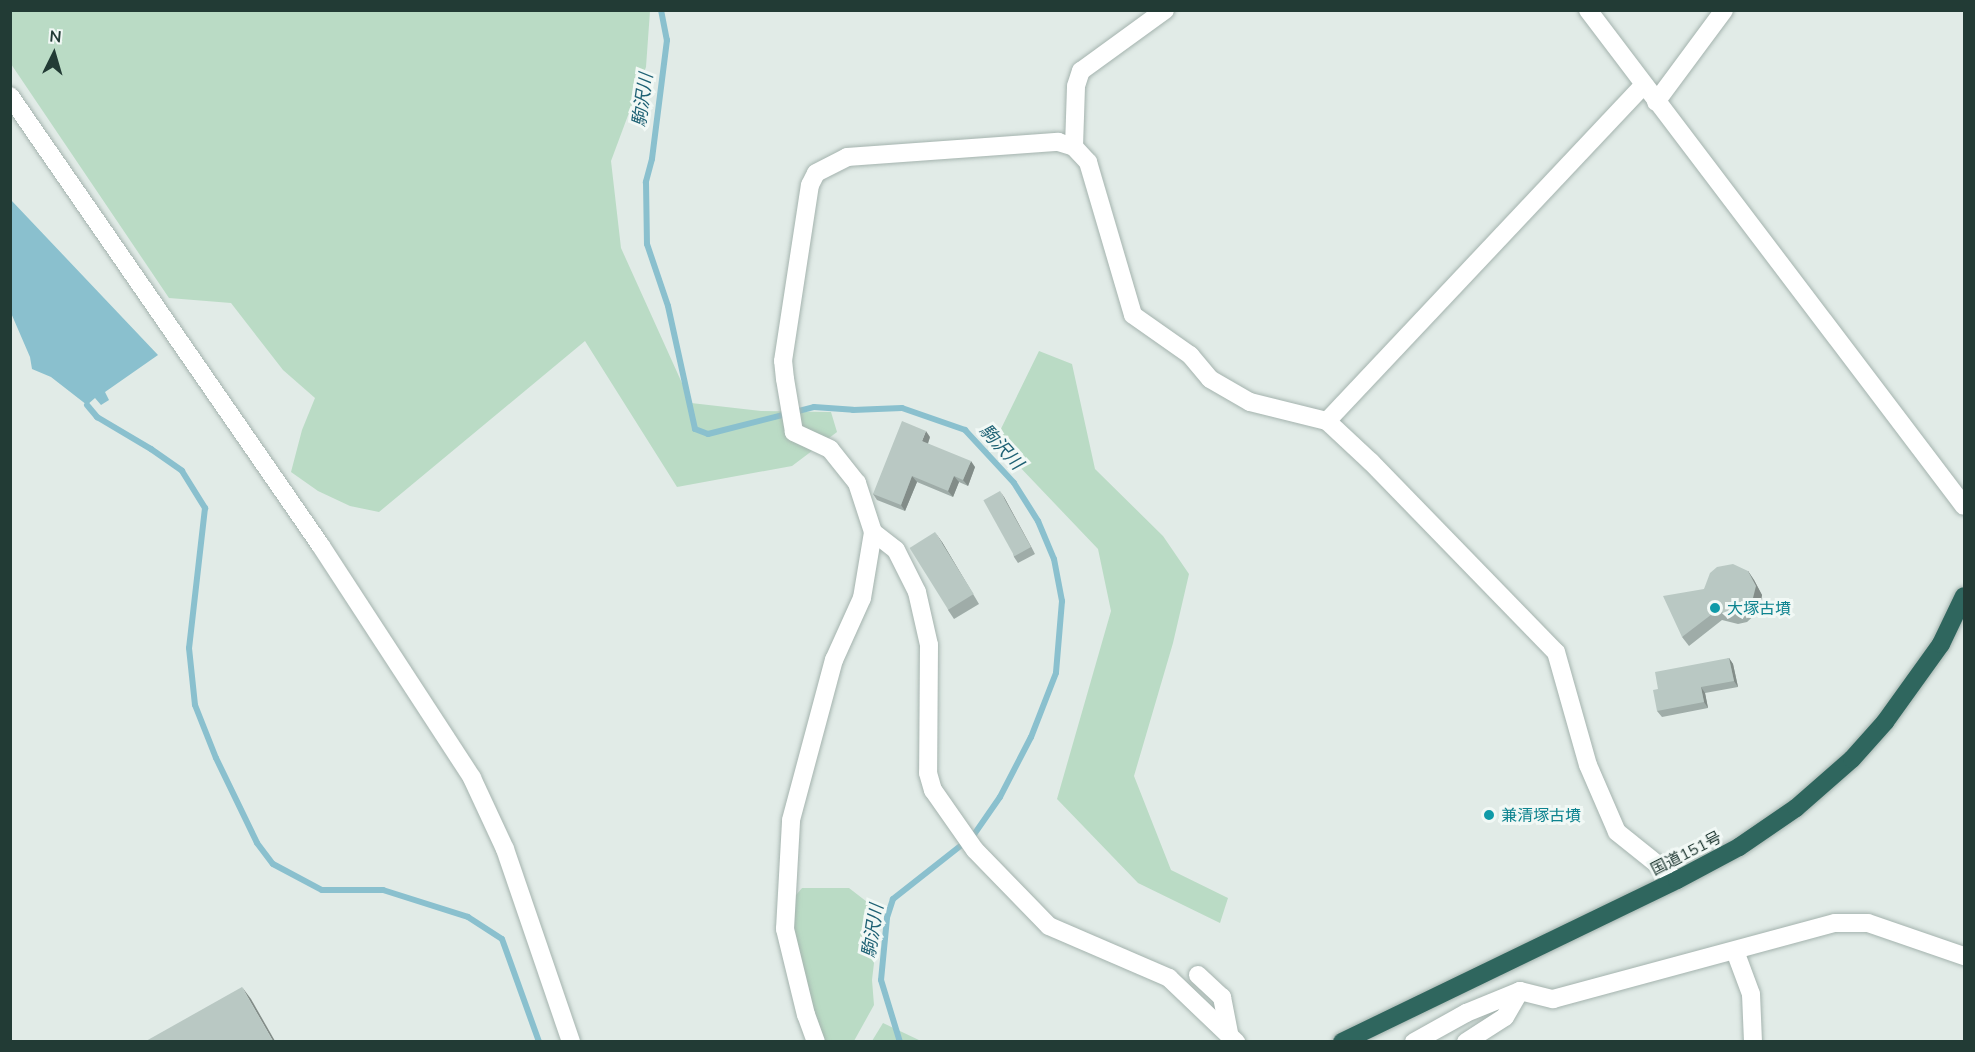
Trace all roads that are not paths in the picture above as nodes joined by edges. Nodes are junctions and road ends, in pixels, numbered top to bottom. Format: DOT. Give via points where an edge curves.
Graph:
graph roads {
  1 [pos="1165,10"];
  2 [pos="1588,10"];
  3 [pos="1724,10"];
  4 [pos="1644,85"];
  5 [pos="12,102"];
  6 [pos="1656,102"];
  7 [pos="1074,147"];
  8 [pos="1328,421"];
  9 [pos="1965,506"];
  10 [pos="873,532"];
  11 [pos="1965,596"];
  12 [pos="1677,880"];
  13 [pos="1735,951"];
  14 [pos="1965,956"];
  15 [pos="1198,975"];
  16 [pos="1521,991"];
  17 [pos="1233,1037"];
  18 [pos="1349,1038"];
  19 [pos="571,1041"];
  20 [pos="816,1041"];
  21 [pos="1374,1041"];
  22 [pos="1414,1041"];
  23 [pos="1466,1041"];
  24 [pos="1753,1041"];
  1 -- 7 [label="street" via="1081,71 1076,86"];
  2 -- 4 [label="street"];
  3 -- 6 [label="street"];
  4 -- 6 [label="street"];
  4 -- 8 [label="street"];
  5 -- 19 [label="street" via="321,546 472,778 505,849"];
  6 -- 9 [label="street"];
  7 -- 8 [label="street" via="1088,162 1133,315 1190,355 1210,379 1250,402"];
  7 -- 10 [label="street" via="1058,142 847,156 816,173 810,185 783,361 785,379 794,432 830,449 857,483"];
  8 -- 12 [label="street" via="1556,652 1588,765 1617,832"];
  10 -- 17 [label="street" via="896,550 917,592 930,645 928,773 933,789 962,832 1049,926 1169,978"];
  10 -- 20 [label="street" via="862,598 834,660 791,820 785,929"];
  11 -- 12 [label="highway, 国道151号" via="1941,644 1911,689 1852,759 1796,808 1739,848"];
  12 -- 18 [label="highway, 国道151号"];
  13 -- 14 [label="street" via="1802,929 1868,923"];
  13 -- 16 [label="street" via="1553,999"];
  13 -- 24 [label="street" via="1751,994"];
  15 -- 17 [label="street" via="1222,997"];
  16 -- 22 [label="street" via="1466,1013"];
  16 -- 23 [label="street" via="1505,1017"];
  18 -- 21 [label="street"];
}
